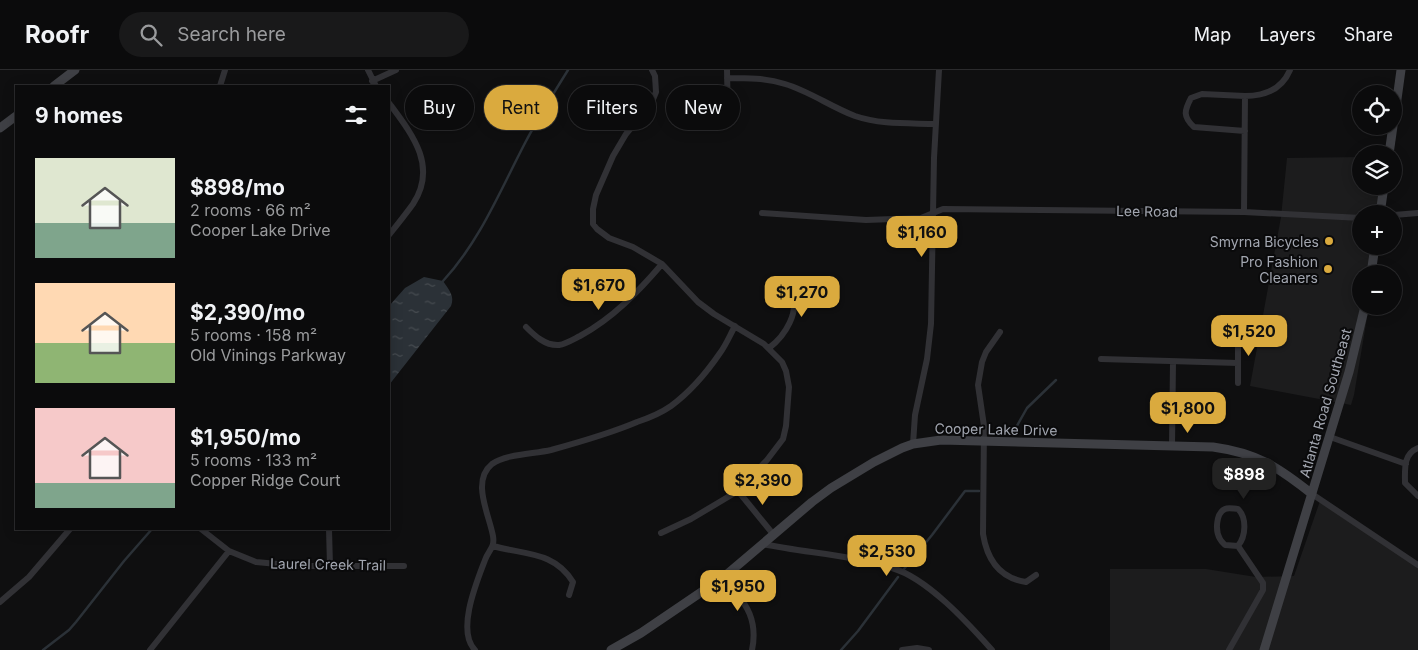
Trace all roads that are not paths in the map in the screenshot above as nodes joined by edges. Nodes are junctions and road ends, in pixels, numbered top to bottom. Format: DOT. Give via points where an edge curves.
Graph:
graph roads {
  1 [pos="75,70"];
  2 [pos="225,70"];
  3 [pos="368,70"];
  4 [pos="396,70"];
  5 [pos="652,70"];
  6 [pos="727,70"];
  7 [pos="939,70"];
  8 [pos="1290,70"];
  9 [pos="1401,70"];
  10 [pos="728,78"];
  11 [pos="374,84"];
  12 [pos="55,85"];
  13 [pos="220,85"];
  14 [pos="728,85"];
  15 [pos="1399,85"];
  16 [pos="1245,96"];
  17 [pos="390,104"];
  18 [pos="15,117"];
  19 [pos="936,124"];
  20 [pos="0,128"];
  21 [pos="1245,131"];
  22 [pos="1244,212"];
  23 [pos="762,213"];
  24 [pos="934,213"];
  25 [pos="1418,214"];
  26 [pos="1402,215"];
  27 [pos="1352,218"];
  28 [pos="390,234"];
  29 [pos="662,264"];
  30 [pos="783,281"];
  31 [pos="1363,315"];
  32 [pos="735,326"];
  33 [pos="526,327"];
  34 [pos="1238,330"];
  35 [pos="1000,332"];
  36 [pos="769,348"];
  37 [pos="1101,359"];
  38 [pos="1173,362"];
  39 [pos="1238,363"];
  40 [pos="1238,383"];
  41 [pos="1330,437"];
  42 [pos="984,441"];
  43 [pos="913,444"];
  44 [pos="1172,446"];
  45 [pos="1418,448"];
  46 [pos="1406,464"];
  47 [pos="738,491"];
  48 [pos="1312,494"];
  49 [pos="1418,496"];
  50 [pos="69,530"];
  51 [pos="202,530"];
  52 [pos="329,530"];
  53 [pos="661,533"];
  54 [pos="773,534"];
  55 [pos="763,544"];
  56 [pos="493,546"];
  57 [pos="1238,546"];
  58 [pos="229,550"];
  59 [pos="1418,565"];
  60 [pos="330,566"];
  61 [pos="404,566"];
  62 [pos="1036,575"];
  63 [pos="725,576"];
  64 [pos="569,595"];
  65 [pos="0,602"];
  66 [pos="150,650"];
  67 [pos="475,650"];
  68 [pos="611,650"];
  69 [pos="752,650"];
  70 [pos="902,650"];
  71 [pos="930,650"];
  72 [pos="992,650"];
  73 [pos="1229,650"];
  74 [pos="1264,650"];
  1 -- 12 [label="street"];
  2 -- 13 [label="street"];
  3 -- 11 [label="street"];
  4 -- 11 [label="street"];
  5 -- 29 [label="street" via="656,92 651,104 613,156 596,195 592,218 597,229 608,238 633,247"];
  6 -- 10 [label="street"];
  7 -- 19 [label="street"];
  8 -- 16 [label="street" via="1286,80 1275,89 1265,94"];
  9 -- 15 [label="street"];
  10 -- 14 [label="street"];
  10 -- 19 [label="street" via="786,84 837,109 873,121"];
  16 -- 21 [label="street"];
  16 -- 21 [label="street" via="1202,94 1191,98 1186,109 1187,120 1194,127"];
  17 -- 28 [label="street" via="409,131 423,161 418,193"];
  18 -- 20 [label="street"];
  19 -- 24 [label="street"];
  21 -- 22 [label="street"];
  22 -- 24 [label="street, Lee Road" via="943,209"];
  22 -- 27 [label="street, Lee Road"];
  23 -- 24 [label="street, Lee Road" via="866,220 921,218"];
  24 -- 43 [label="street" via="931,324"];
  25 -- 26 [label="street"];
  29 -- 32 [label="street" via="698,302"];
  29 -- 33 [label="street" via="619,310 566,343 557,345 543,341"];
  30 -- 36 [label="street" via="791,291 793,310 785,332"];
  31 -- 41 [label="street, Atlanta Road Southeast"];
  32 -- 36 [label="street"];
  32 -- 56 [label="street" via="704,374 670,407 611,433 500,460 486,470 482,493"];
  34 -- 39 [label="street"];
  35 -- 42 [label="street" via="986,352 978,385"];
  36 -- 47 [label="street" via="782,362 789,379 786,426 776,448"];
  37 -- 38 [label="street"];
  38 -- 39 [label="street"];
  38 -- 44 [label="street"];
  39 -- 40 [label="street"];
  41 -- 46 [label="street"];
  41 -- 48 [label="street, Atlanta Road Southeast"];
  42 -- 43 [label="street, Cooper Lake Drive" via="941,440"];
  42 -- 44 [label="street, Cooper Lake Drive"];
  42 -- 62 [label="street" via="983,534 986,550 1004,574 1026,582"];
  43 -- 54 [label="street, Cooper Lake Drive" via="831,488"];
  44 -- 48 [label="street, Cooper Lake Drive" via="1204,446 1242,452 1278,469"];
  45 -- 46 [label="street" via="1410,453"];
  46 -- 49 [label="street" via="1405,483"];
  47 -- 53 [label="street"];
  47 -- 54 [label="street"];
  48 -- 59 [label="street"];
  48 -- 74 [label="street, Atlanta Road Southeast"];
  50 -- 65 [label="street" via="29,577"];
  51 -- 58 [label="street, Laurel Creek Trail"];
  52 -- 60 [label="street"];
  54 -- 55 [label="street, Cooper Lake Drive"];
  55 -- 63 [label="street, Cooper Lake Drive"];
  55 -- 72 [label="street" via="893,568 918,580 937,595"];
  56 -- 64 [label="street" via="537,555 557,563 573,582"];
  56 -- 67 [label="street" via="486,556 469,610 469,635"];
  57 -- 57 [label="street" via="1243,533 1242,513 1238,509 1225,509 1218,519 1220,539 1225,545"];
  57 -- 73 [label="street" via="1263,583 1263,590"];
  58 -- 60 [label="street, Laurel Creek Trail" via="256,562"];
  58 -- 66 [label="street"];
  60 -- 61 [label="street, Laurel Creek Trail"];
  63 -- 68 [label="street, Cooper Lake Drive" via="641,634"];
  63 -- 69 [label="street" via="751,616"];
  70 -- 71 [label="street"];
}
